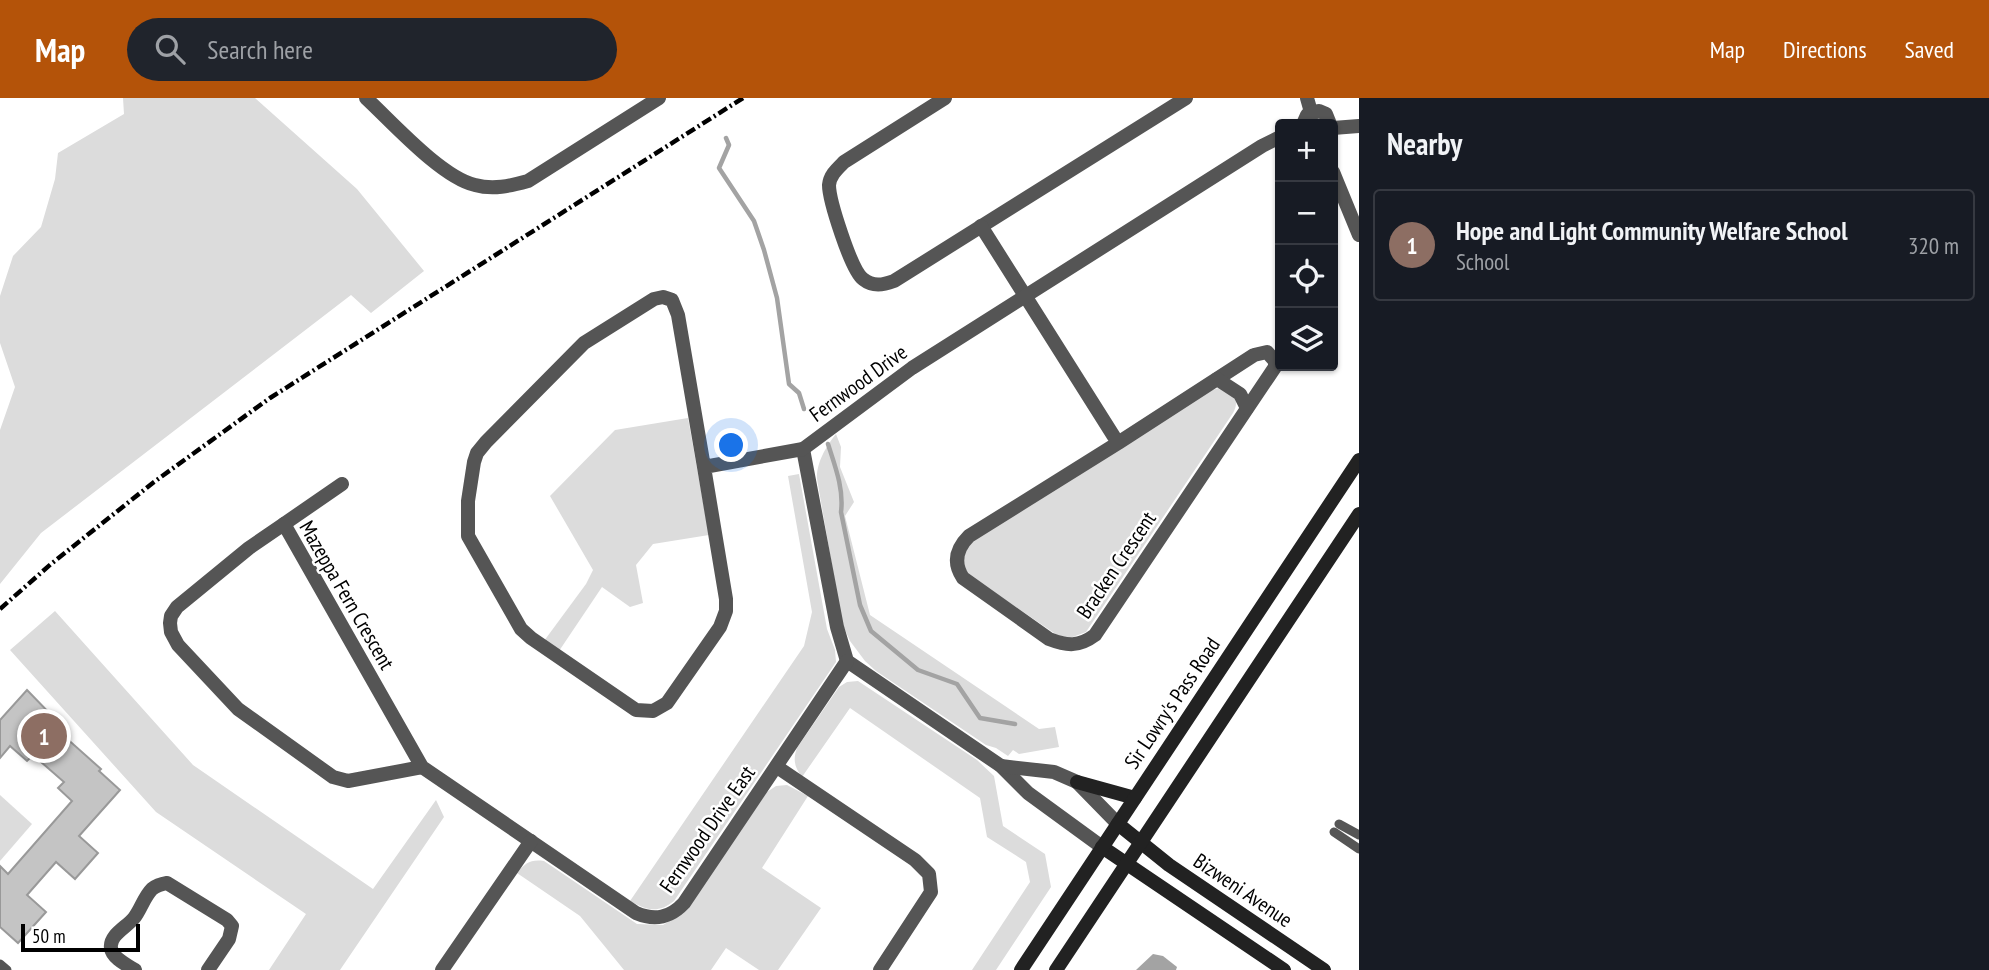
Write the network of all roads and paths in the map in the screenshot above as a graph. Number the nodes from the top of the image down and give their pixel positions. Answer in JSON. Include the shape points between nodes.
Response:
{"nodes":[{"id":1,"x":366,"y":98,"type":"edge"},
{"id":2,"x":659,"y":98,"type":"edge"},
{"id":3,"x":945,"y":98,"type":"edge"},
{"id":4,"x":1186,"y":98,"type":"edge"},
{"id":5,"x":1307,"y":111,"type":"edge"},
{"id":6,"x":1328,"y":119,"type":"edge"},
{"id":7,"x":1338,"y":126,"type":"edge"},
{"id":8,"x":1359,"y":126,"type":"edge"},
{"id":9,"x":1275,"y":140,"type":"edge"},
{"id":10,"x":1337,"y":182,"type":"edge"},
{"id":11,"x":981,"y":226,"type":"junction"},
{"id":12,"x":1359,"y":235,"type":"edge"},
{"id":13,"x":1025,"y":296,"type":"junction"},
{"id":14,"x":1217,"y":379,"type":"junction"},
{"id":15,"x":1247,"y":408,"type":"junction"},
{"id":16,"x":1118,"y":443,"type":"junction"},
{"id":17,"x":803,"y":449,"type":"junction"},
{"id":18,"x":1359,"y":460,"type":"edge"},
{"id":19,"x":704,"y":467,"type":"junction"},
{"id":20,"x":342,"y":484,"type":"dead end"},
{"id":21,"x":1359,"y":513,"type":"edge"},
{"id":22,"x":284,"y":524,"type":"junction"},
{"id":23,"x":847,"y":661,"type":"junction"},
{"id":24,"x":1000,"y":766,"type":"junction"},
{"id":25,"x":422,"y":767,"type":"junction"},
{"id":26,"x":776,"y":767,"type":"junction"},
{"id":27,"x":1077,"y":782,"type":"junction"},
{"id":28,"x":1135,"y":798,"type":"junction"},
{"id":29,"x":1118,"y":824,"type":"junction"},
{"id":30,"x":1359,"y":835,"type":"edge"},
{"id":31,"x":531,"y":841,"type":"junction"},
{"id":32,"x":1139,"y":843,"type":"junction"},
{"id":33,"x":1102,"y":847,"type":"junction"},
{"id":34,"x":1359,"y":849,"type":"edge"},
{"id":35,"x":1127,"y":864,"type":"junction"},
{"id":36,"x":0,"y":964,"type":"edge"},
{"id":37,"x":1322,"y":968,"type":"edge"},
{"id":38,"x":7,"y":970,"type":"edge"},
{"id":39,"x":135,"y":970,"type":"edge"},
{"id":40,"x":208,"y":970,"type":"edge"},
{"id":41,"x":442,"y":970,"type":"edge"},
{"id":42,"x":880,"y":970,"type":"edge"},
{"id":43,"x":1021,"y":970,"type":"edge"},
{"id":44,"x":1056,"y":970,"type":"edge"},
{"id":45,"x":1284,"y":970,"type":"edge"}],
"edges":[{"from":1,"to":2,"type":"street","via":[[438,164],[473,185],[508,187],[528,181]]},
{"from":3,"to":11,"type":"street","via":[[836,170],[829,185],[832,201],[859,277],[872,284],[894,281]]},
{"from":4,"to":11,"type":"street"},
{"from":5,"to":6,"type":"street","via":[[1319,111]]},
{"from":7,"to":8,"type":"street"},
{"from":9,"to":13,"type":"street","name":"Fernwood Drive"},
{"from":10,"to":12,"type":"street"},
{"from":11,"to":13,"type":"street"},
{"from":13,"to":16,"type":"street"},
{"from":13,"to":17,"type":"street","name":"Fernwood Drive","via":[[912,368]]},
{"from":14,"to":15,"type":"street","via":[[1240,394]]},
{"from":14,"to":15,"type":"street","name":"Bracken Crescent","via":[[1261,352],[1271,354],[1275,367]]},
{"from":14,"to":16,"type":"street","name":"Bracken Crescent"},
{"from":15,"to":16,"type":"street","name":"Bracken Crescent","via":[[1095,635],[1078,645],[1062,644],[963,578],[958,570],[958,550],[970,537]]},
{"from":17,"to":19,"type":"street"},
{"from":17,"to":23,"type":"street","name":"Fernwood Drive","via":[[836,627]]},
{"from":18,"to":28,"type":"main road","name":"Sir Lowry's Pass Road"},
{"from":19,"to":19,"type":"street","via":[[725,617],[667,703],[653,711],[636,710],[522,629],[468,536],[474,462],[486,442],[584,343],[663,297],[671,300],[678,315]]},
{"from":20,"to":22,"type":"street"},
{"from":21,"to":32,"type":"main road"},
{"from":22,"to":25,"type":"street","name":"Mazeppa Fern Crescent"},
{"from":22,"to":25,"type":"street","name":"Mazeppa Fern Crescent","via":[[177,607],[170,623],[175,638],[238,709],[333,776],[348,781]]},
{"from":23,"to":24,"type":"street"},
{"from":23,"to":26,"type":"street","name":"Fernwood Drive East"},
{"from":24,"to":27,"type":"street","via":[[1054,772]]},
{"from":24,"to":33,"type":"street","via":[[1028,793]]},
{"from":25,"to":31,"type":"street","name":"Fernwood Drive East"},
{"from":26,"to":31,"type":"street","name":"Fernwood Drive East","via":[[674,914],[655,918],[636,913]]},
{"from":26,"to":42,"type":"street","via":[[915,859],[929,874],[931,892]]},
{"from":27,"to":28,"type":"main road"},
{"from":27,"to":29,"type":"street"},
{"from":28,"to":29,"type":"main road","name":"Sir Lowry's Pass Road"},
{"from":29,"to":32,"type":"main road","name":"Bizweni Avenue"},
{"from":29,"to":33,"type":"main road","name":"Sir Lowry's Pass Road"},
{"from":30,"to":34,"type":"lane","via":[[1337,828]]},
{"from":31,"to":41,"type":"street"},
{"from":32,"to":35,"type":"main road"},
{"from":32,"to":37,"type":"main road","name":"Bizweni Avenue"},
{"from":33,"to":35,"type":"main road","name":"Bizweni Avenue"},
{"from":33,"to":43,"type":"main road","name":"Sir Lowry's Pass Road"},
{"from":35,"to":44,"type":"main road"},
{"from":35,"to":45,"type":"main road","name":"Bizweni Avenue"},
{"from":36,"to":38,"type":"lane"},
{"from":39,"to":40,"type":"street","via":[[116,956],[110,944],[136,916],[150,890],[160,884],[172,885],[232,926],[229,939]]}]}
